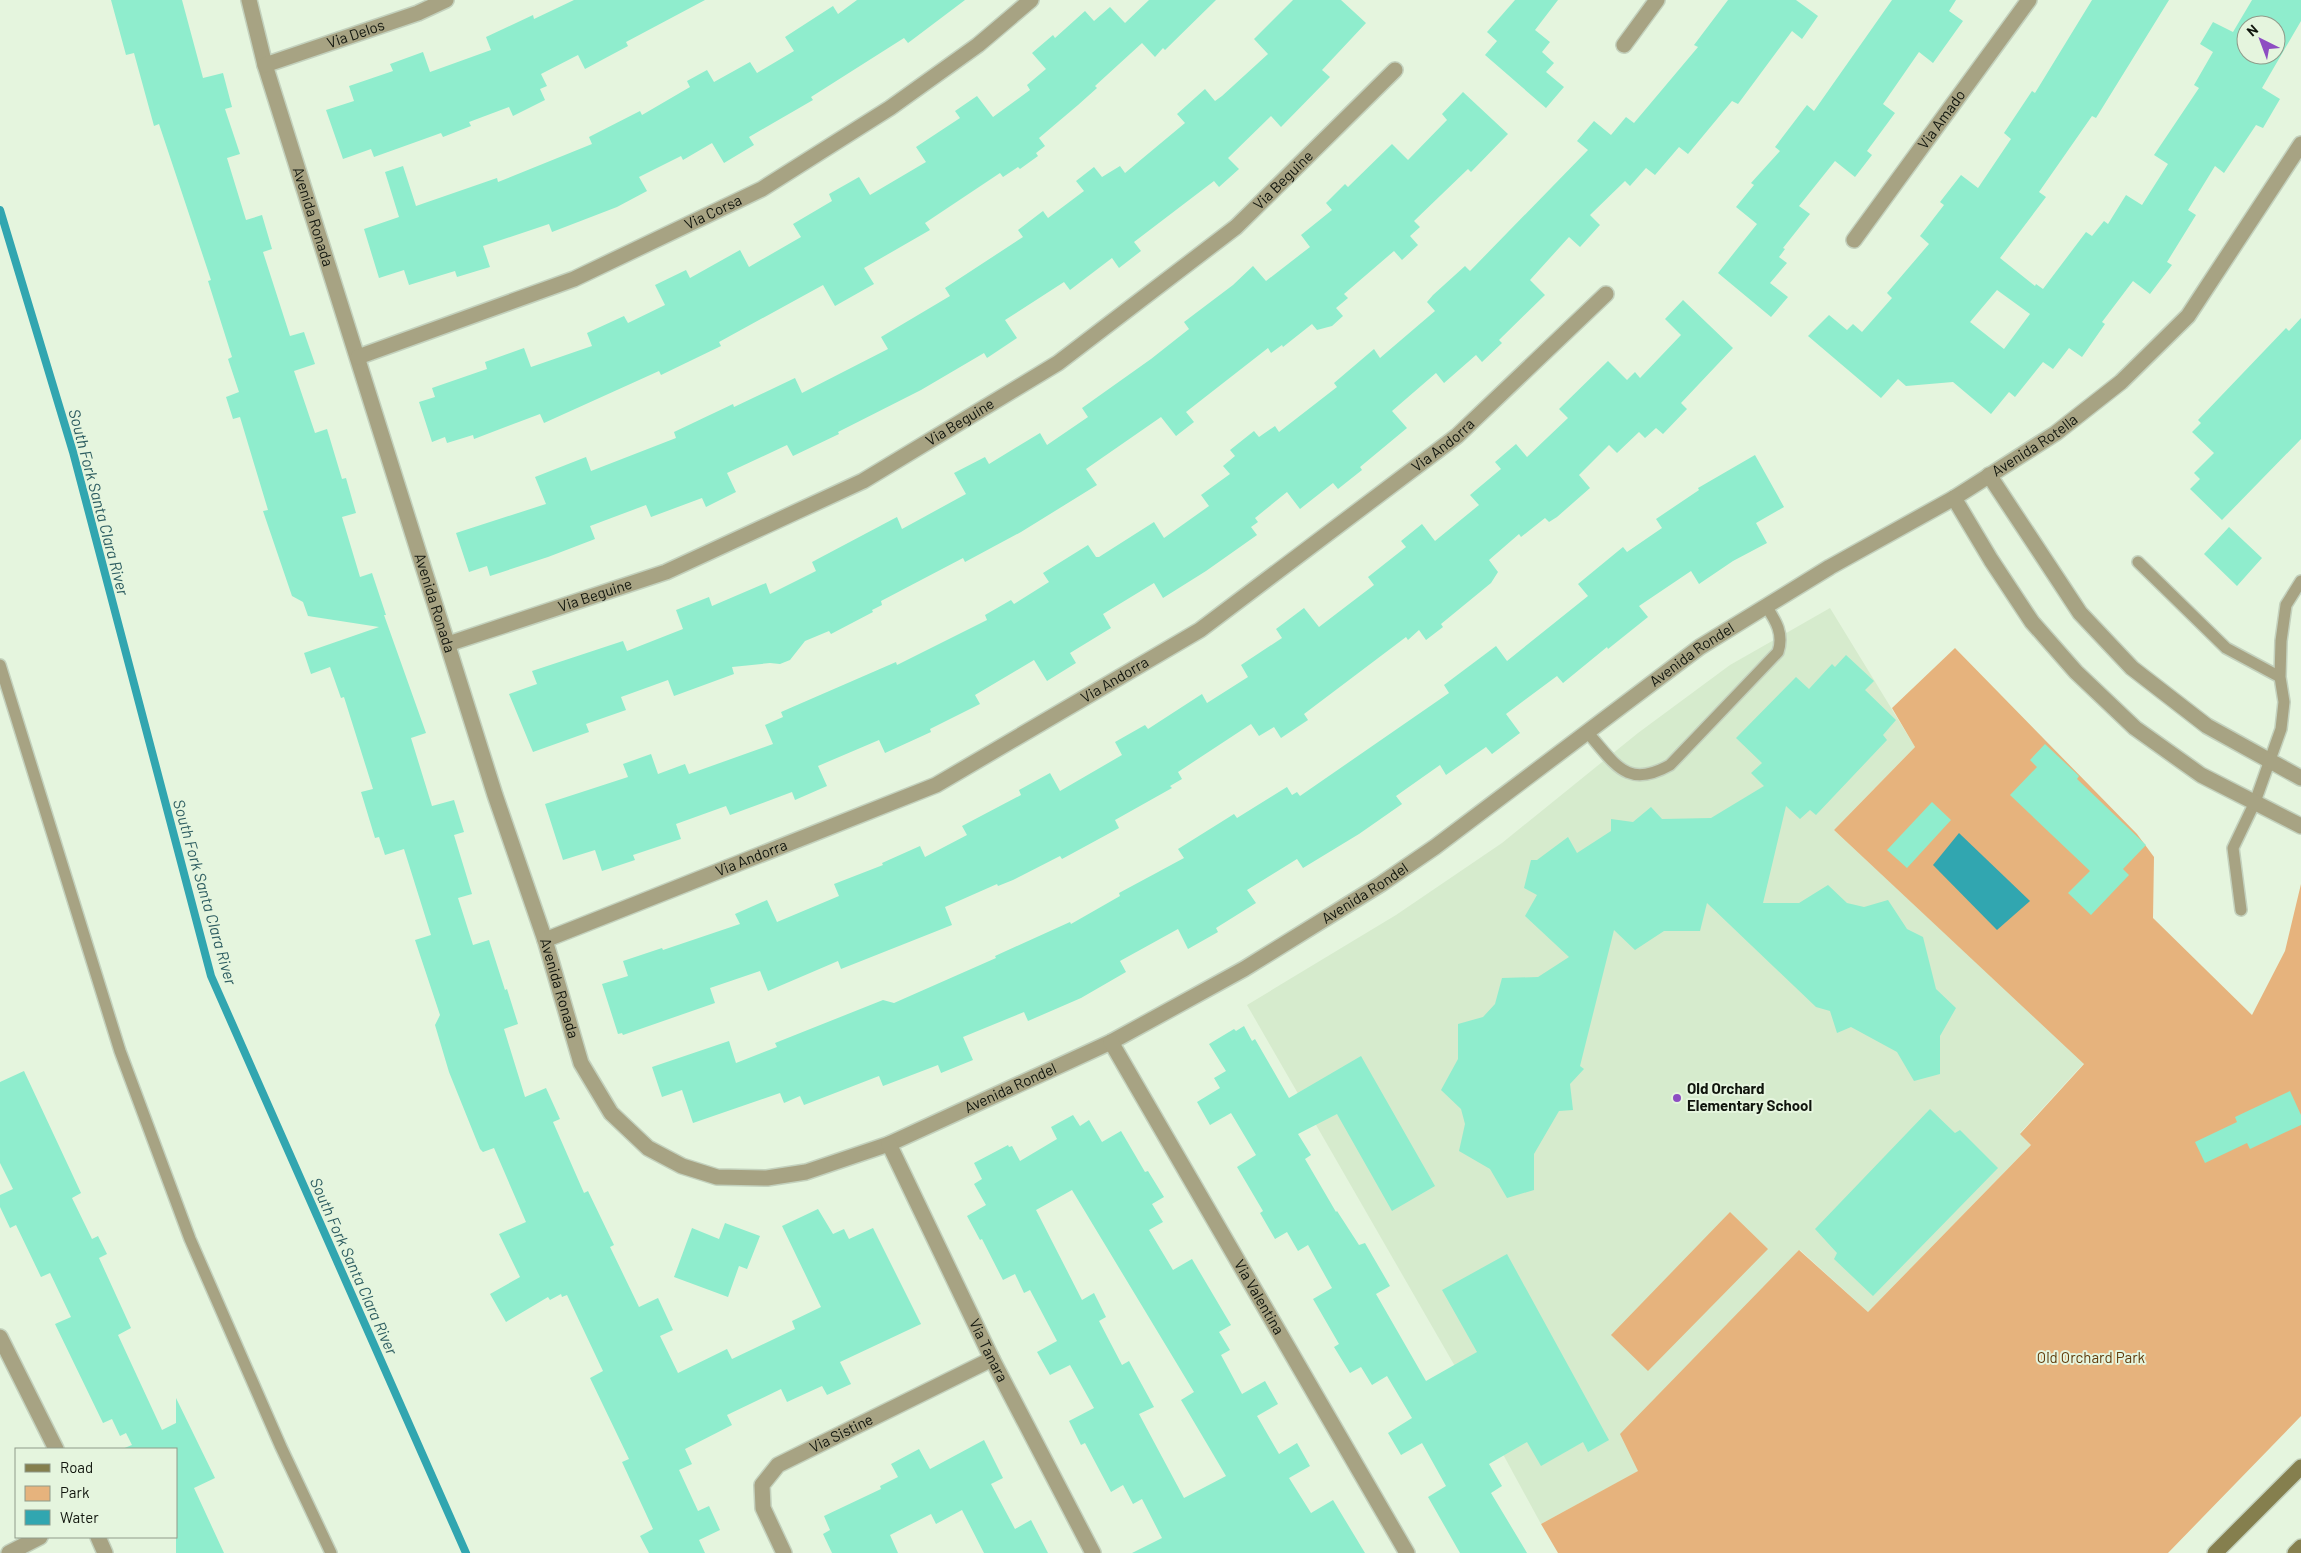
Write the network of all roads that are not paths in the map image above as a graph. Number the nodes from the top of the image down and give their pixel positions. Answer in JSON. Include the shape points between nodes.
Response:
{"nodes":[{"id":1,"x":249,"y":0,"type":"edge"},
{"id":2,"x":446,"y":0,"type":"edge"},
{"id":3,"x":1030,"y":0,"type":"edge"},
{"id":4,"x":1657,"y":0,"type":"edge"},
{"id":5,"x":2029,"y":0,"type":"edge"},
{"id":6,"x":1624,"y":45,"type":"dead end"},
{"id":7,"x":265,"y":65,"type":"junction"},
{"id":8,"x":1395,"y":70,"type":"dead end"},
{"id":9,"x":2301,"y":144,"type":"edge"},
{"id":10,"x":1854,"y":240,"type":"dead end"},
{"id":11,"x":1606,"y":294,"type":"dead end"},
{"id":12,"x":358,"y":357,"type":"junction"},
{"id":13,"x":1990,"y":475,"type":"junction"},
{"id":14,"x":1954,"y":498,"type":"junction"},
{"id":15,"x":2138,"y":562,"type":"dead end"},
{"id":16,"x":2301,"y":581,"type":"edge"},
{"id":17,"x":1766,"y":606,"type":"junction"},
{"id":18,"x":448,"y":644,"type":"junction"},
{"id":19,"x":0,"y":665,"type":"edge"},
{"id":20,"x":2280,"y":677,"type":"junction"},
{"id":21,"x":1587,"y":732,"type":"junction"},
{"id":22,"x":2268,"y":761,"type":"junction"},
{"id":23,"x":2301,"y":778,"type":"edge"},
{"id":24,"x":2255,"y":802,"type":"junction"},
{"id":25,"x":2301,"y":826,"type":"edge"},
{"id":26,"x":2241,"y":910,"type":"dead end"},
{"id":27,"x":545,"y":940,"type":"junction"},
{"id":28,"x":1111,"y":1042,"type":"junction"},
{"id":29,"x":890,"y":1144,"type":"junction"},
{"id":30,"x":682,"y":1166,"type":"joint"},
{"id":31,"x":0,"y":1337,"type":"edge"},
{"id":32,"x":992,"y":1359,"type":"junction"},
{"id":33,"x":56,"y":1448,"type":"edge"},
{"id":34,"x":2301,"y":1467,"type":"edge"},
{"id":35,"x":38,"y":1538,"type":"edge"},
{"id":36,"x":98,"y":1538,"type":"edge"},
{"id":37,"x":2301,"y":1547,"type":"edge"},
{"id":38,"x":9,"y":1553,"type":"edge"},
{"id":39,"x":105,"y":1553,"type":"edge"},
{"id":40,"x":331,"y":1553,"type":"edge"},
{"id":41,"x":784,"y":1553,"type":"edge"},
{"id":42,"x":1093,"y":1553,"type":"edge"},
{"id":43,"x":1407,"y":1553,"type":"edge"},
{"id":44,"x":2215,"y":1553,"type":"edge"},
{"id":45,"x":2295,"y":1553,"type":"edge"}],
"edges":[{"from":1,"to":7,"type":"street","name":"Avenida Ronada"},
{"from":2,"to":7,"type":"street","name":"Via Delos","via":[[418,13]]},
{"from":3,"to":12,"type":"street","name":"Via Corsa","via":[[978,45],[890,108],[762,190],[574,279]]},
{"from":4,"to":6,"type":"street"},
{"from":5,"to":10,"type":"street","name":"Via Amado"},
{"from":7,"to":12,"type":"street","name":"Avenida Ronada"},
{"from":8,"to":18,"type":"street","name":"Via Beguine","via":[[1236,227],[1058,364],[863,481],[684,564]]},
{"from":9,"to":13,"type":"street","name":"Avenida Rotella","via":[[2188,316],[2121,382],[2056,433]]},
{"from":11,"to":27,"type":"street","name":"Via Andorra","via":[[1458,436],[1200,630],[936,785]]},
{"from":12,"to":18,"type":"street","name":"Avenida Ronada"},
{"from":13,"to":14,"type":"street","name":"Avenida Rondel"},
{"from":13,"to":22,"type":"street","name":"Avenida Rotella","via":[[2080,613],[2132,668],[2208,726]]},
{"from":14,"to":17,"type":"street","name":"Avenida Rondel","via":[[1830,566]]},
{"from":14,"to":24,"type":"street","via":[[2032,622],[2076,672],[2135,728],[2201,775]]},
{"from":15,"to":20,"type":"lane","via":[[2226,648]]},
{"from":16,"to":20,"type":"lane","via":[[2286,605],[2280,641]]},
{"from":17,"to":21,"type":"street","name":"Avenida Rondel","via":[[1700,647]]},
{"from":17,"to":21,"type":"lane","via":[[1780,631],[1782,641],[1778,652],[1670,765],[1638,777],[1620,768]]},
{"from":18,"to":27,"type":"street","name":"Avenida Ronada"},
{"from":19,"to":40,"type":"lane","via":[[130,1078],[190,1239]]},
{"from":20,"to":22,"type":"lane","via":[[2284,702],[2281,729]]},
{"from":21,"to":28,"type":"street","name":"Avenida Rondel","via":[[1381,884],[1244,969]]},
{"from":22,"to":23,"type":"street","name":"Avenida Rotella"},
{"from":22,"to":24,"type":"lane"},
{"from":24,"to":25,"type":"street"},
{"from":24,"to":26,"type":"lane","via":[[2233,848]]},
{"from":27,"to":30,"type":"street","name":"Avenida Ronada","via":[[581,1064],[610,1113],[648,1148]]},
{"from":28,"to":29,"type":"street","name":"Avenida Rondel"},
{"from":28,"to":43,"type":"street","name":"Via Valentina"},
{"from":29,"to":30,"type":"street","name":"Avenida Rondel","via":[[806,1172],[766,1178],[717,1177]]},
{"from":29,"to":32,"type":"street","name":"Via Tanara"},
{"from":31,"to":33,"type":"street"},
{"from":32,"to":41,"type":"street","name":"Via Sistine","via":[[778,1465],[762,1484],[763,1508]]},
{"from":32,"to":42,"type":"street","name":"Via Tanara"},
{"from":34,"to":44,"type":"main road"},
{"from":35,"to":38,"type":"street"},
{"from":36,"to":39,"type":"street"},
{"from":37,"to":45,"type":"main road"}]}
